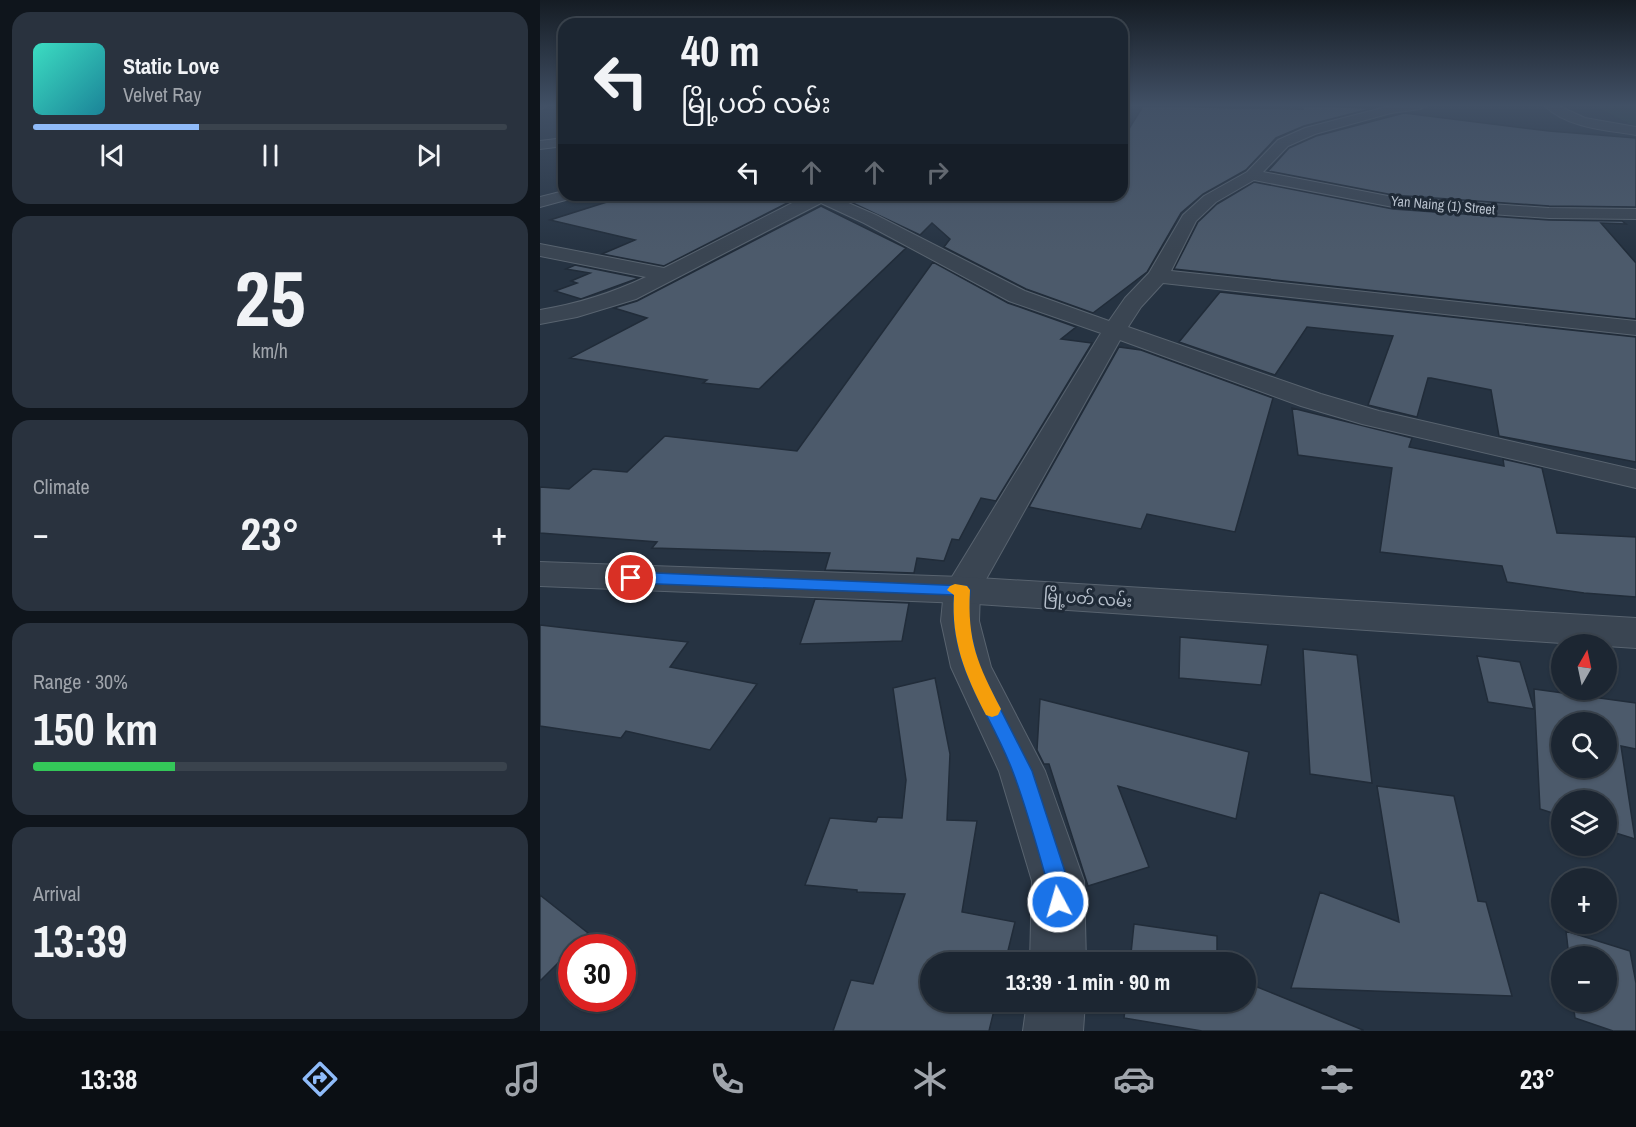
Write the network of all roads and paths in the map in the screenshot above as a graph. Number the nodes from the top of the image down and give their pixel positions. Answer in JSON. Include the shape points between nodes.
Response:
{"nodes":[{"id":1,"x":1272,"y":154,"type":"edge"},
{"id":2,"x":1252,"y":175,"type":"junction"},
{"id":3,"x":558,"y":197,"type":"edge"},
{"id":4,"x":808,"y":201,"type":"edge"},
{"id":5,"x":829,"y":201,"type":"edge"},
{"id":6,"x":540,"y":202,"type":"edge"},
{"id":7,"x":1636,"y":214,"type":"edge"},
{"id":8,"x":540,"y":250,"type":"edge"},
{"id":9,"x":668,"y":274,"type":"junction"},
{"id":10,"x":1158,"y":276,"type":"junction"},
{"id":11,"x":540,"y":317,"type":"edge"},
{"id":12,"x":1636,"y":327,"type":"edge"},
{"id":13,"x":1115,"y":329,"type":"junction"},
{"id":14,"x":1636,"y":479,"type":"edge"},
{"id":15,"x":540,"y":575,"type":"edge"},
{"id":16,"x":962,"y":590,"type":"junction"},
{"id":17,"x":1636,"y":633,"type":"edge"},
{"id":18,"x":1058,"y":952,"type":"edge"},
{"id":19,"x":1055,"y":1012,"type":"edge"},
{"id":20,"x":1053,"y":1031,"type":"edge"}],
"edges":[{"from":1,"to":2,"type":"street"},
{"from":2,"to":7,"type":"street","name":"Yan Naing (1) Street","via":[[1392,202],[1549,213]]},
{"from":2,"to":10,"type":"street","via":[[1210,199],[1189,219]]},
{"from":3,"to":6,"type":"street"},
{"from":4,"to":9,"type":"street"},
{"from":5,"to":13,"type":"street","via":[[1017,296]]},
{"from":8,"to":9,"type":"street"},
{"from":9,"to":11,"type":"street","via":[[628,294]]},
{"from":10,"to":12,"type":"street"},
{"from":10,"to":13,"type":"street"},
{"from":13,"to":14,"type":"street","via":[[1372,418]]},
{"from":13,"to":16,"type":"street"},
{"from":15,"to":16,"type":"street","name":"မြို့ပတ် လမ်း"},
{"from":16,"to":17,"type":"street","name":"မြို့ပတ် လမ်း"},
{"from":16,"to":18,"type":"street","via":[[960,621],[971,667],[1022,771],[1058,881]]},
{"from":19,"to":20,"type":"street"}]}
